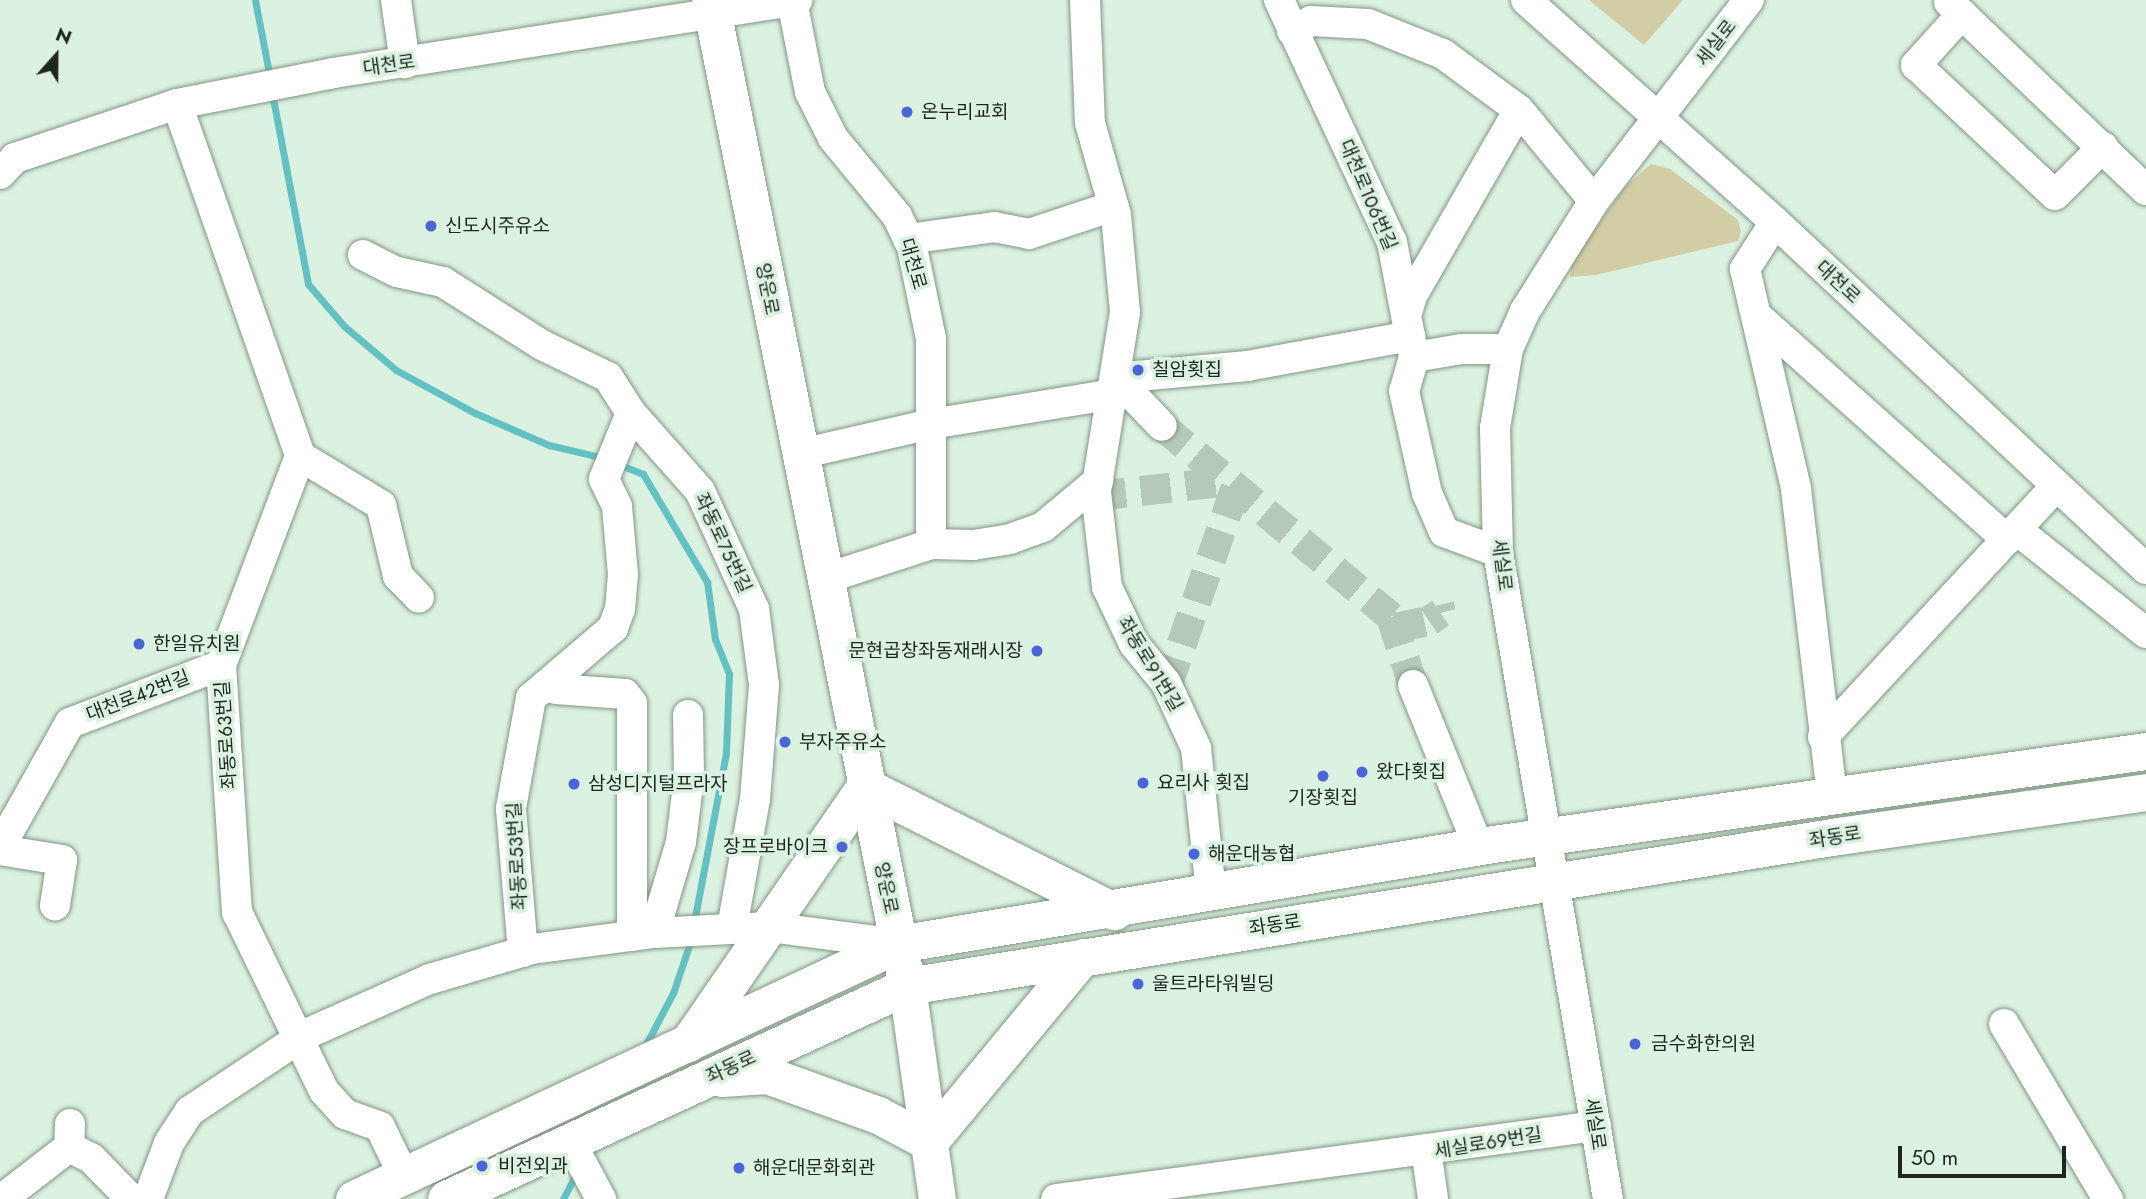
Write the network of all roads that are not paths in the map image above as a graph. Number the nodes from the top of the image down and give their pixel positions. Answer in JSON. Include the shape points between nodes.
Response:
{"nodes":[{"id":1,"x":396,"y":0,"type":"edge"},
{"id":2,"x":797,"y":0,"type":"edge"},
{"id":3,"x":1085,"y":0,"type":"edge"},
{"id":4,"x":1279,"y":0,"type":"edge"},
{"id":5,"x":1526,"y":0,"type":"edge"},
{"id":6,"x":1749,"y":0,"type":"edge"},
{"id":7,"x":792,"y":1,"type":"edge"},
{"id":8,"x":712,"y":7,"type":"edge"},
{"id":9,"x":1955,"y":7,"type":"edge"},
{"id":10,"x":1292,"y":31,"type":"junction"},
{"id":11,"x":405,"y":63,"type":"junction"},
{"id":12,"x":177,"y":104,"type":"junction"},
{"id":13,"x":1519,"y":110,"type":"junction"},
{"id":14,"x":1659,"y":116,"type":"junction"},
{"id":15,"x":2103,"y":147,"type":"junction"},
{"id":16,"x":5,"y":160,"type":"edge"},
{"id":17,"x":2146,"y":190,"type":"edge"},
{"id":18,"x":1594,"y":201,"type":"junction"},
{"id":19,"x":1113,"y":206,"type":"junction"},
{"id":20,"x":1774,"y":222,"type":"junction"},
{"id":21,"x":908,"y":239,"type":"junction"},
{"id":22,"x":363,"y":255,"type":"dead end"},
{"id":23,"x":1758,"y":317,"type":"junction"},
{"id":24,"x":1410,"y":336,"type":"junction"},
{"id":25,"x":1508,"y":349,"type":"junction"},
{"id":26,"x":1115,"y":386,"type":"junction"},
{"id":27,"x":631,"y":412,"type":"junction"},
{"id":28,"x":1162,"y":426,"type":"tunnel mouth"},
{"id":29,"x":931,"y":428,"type":"junction"},
{"id":30,"x":800,"y":454,"type":"junction"},
{"id":31,"x":300,"y":456,"type":"junction"},
{"id":32,"x":1098,"y":481,"type":"junction"},
{"id":33,"x":2056,"y":486,"type":"junction"},
{"id":34,"x":2012,"y":535,"type":"junction"},
{"id":35,"x":931,"y":544,"type":"junction"},
{"id":36,"x":1498,"y":552,"type":"junction"},
{"id":37,"x":2146,"y":569,"type":"edge"},
{"id":38,"x":824,"y":579,"type":"junction"},
{"id":39,"x":419,"y":598,"type":"dead end"},
{"id":40,"x":2146,"y":634,"type":"edge"},
{"id":41,"x":221,"y":665,"type":"junction"},
{"id":42,"x":1413,"y":685,"type":"tunnel mouth"},
{"id":43,"x":556,"y":689,"type":"dead end"},
{"id":44,"x":688,"y":715,"type":"dead end"},
{"id":45,"x":1823,"y":737,"type":"junction"},
{"id":46,"x":2146,"y":751,"type":"edge"},
{"id":47,"x":865,"y":786,"type":"junction"},
{"id":48,"x":2146,"y":792,"type":"edge"},
{"id":49,"x":1832,"y":796,"type":"junction"},
{"id":50,"x":1548,"y":836,"type":"junction"},
{"id":51,"x":1478,"y":846,"type":"junction"},
{"id":52,"x":0,"y":848,"type":"edge"},
{"id":53,"x":1556,"y":882,"type":"junction"},
{"id":54,"x":1211,"y":894,"type":"junction"},
{"id":55,"x":55,"y":905,"type":"dead end"},
{"id":56,"x":1114,"y":911,"type":"junction"},
{"id":57,"x":732,"y":928,"type":"junction"},
{"id":58,"x":769,"y":928,"type":"junction"},
{"id":59,"x":643,"y":934,"type":"junction"},
{"id":60,"x":898,"y":944,"type":"junction"},
{"id":61,"x":523,"y":952,"type":"junction"},
{"id":62,"x":1082,"y":957,"type":"junction"},
{"id":63,"x":908,"y":986,"type":"junction"},
{"id":64,"x":2004,"y":1024,"type":"dead end"},
{"id":65,"x":298,"y":1039,"type":"junction"},
{"id":66,"x":686,"y":1046,"type":"junction"},
{"id":67,"x":703,"y":1080,"type":"junction"},
{"id":68,"x":1596,"y":1126,"type":"junction"},
{"id":69,"x":929,"y":1142,"type":"junction"},
{"id":70,"x":1426,"y":1149,"type":"junction"},
{"id":71,"x":555,"y":1150,"type":"junction"},
{"id":72,"x":404,"y":1176,"type":"junction"},
{"id":73,"x":6,"y":1193,"type":"edge"},
{"id":74,"x":1144,"y":1193,"type":"edge"},
{"id":75,"x":131,"y":1199,"type":"edge"},
{"id":76,"x":148,"y":1199,"type":"edge"},
{"id":77,"x":354,"y":1199,"type":"edge"},
{"id":78,"x":446,"y":1199,"type":"edge"},
{"id":79,"x":601,"y":1199,"type":"edge"},
{"id":80,"x":937,"y":1199,"type":"edge"},
{"id":81,"x":1056,"y":1199,"type":"edge"},
{"id":82,"x":1433,"y":1199,"type":"edge"},
{"id":83,"x":1608,"y":1199,"type":"edge"},
{"id":84,"x":2108,"y":1199,"type":"edge"}],
"edges":[{"from":1,"to":11,"type":"street"},
{"from":2,"to":7,"type":"street","name":"대천로"},
{"from":3,"to":19,"type":"street","name":"좌동로91번길","via":[[1090,123]]},
{"from":4,"to":10,"type":"street","name":"대천로106번길"},
{"from":5,"to":14,"type":"street","name":"대천로"},
{"from":6,"to":14,"type":"street","name":"세실로"},
{"from":7,"to":8,"type":"street","name":"대천로"},
{"from":7,"to":21,"type":"street","name":"대천로","via":[[810,92],[833,138],[897,216]]},
{"from":8,"to":11,"type":"street","name":"대천로"},
{"from":8,"to":30,"type":"main road","name":"양운로"},
{"from":9,"to":15,"type":"street"},
{"from":9,"to":15,"type":"street","via":[[1916,65],[2055,195]]},
{"from":10,"to":13,"type":"street","via":[[1311,21],[1367,24],[1443,54]]},
{"from":10,"to":24,"type":"street","name":"대천로106번길","via":[[1392,242]]},
{"from":11,"to":12,"type":"street","name":"대천로"},
{"from":12,"to":16,"type":"street","name":"대천로"},
{"from":12,"to":31,"type":"street"},
{"from":13,"to":18,"type":"street"},
{"from":13,"to":24,"type":"street","via":[[1413,294]]},
{"from":14,"to":18,"type":"street","name":"세실로"},
{"from":14,"to":20,"type":"street","name":"대천로"},
{"from":15,"to":17,"type":"street"},
{"from":18,"to":25,"type":"street","name":"세실로","via":[[1525,311]]},
{"from":19,"to":21,"type":"street","via":[[1029,234],[994,227]]},
{"from":19,"to":26,"type":"street","name":"좌동로91번길","via":[[1125,313]]},
{"from":20,"to":23,"type":"street","via":[[1745,269]]},
{"from":20,"to":33,"type":"street","name":"대천로"},
{"from":21,"to":29,"type":"street","name":"대천로","via":[[931,339]]},
{"from":22,"to":27,"type":"street","name":"좌동로75번길","via":[[397,272],[443,282],[542,345],[592,367],[608,377]]},
{"from":23,"to":34,"type":"street"},
{"from":23,"to":45,"type":"street","via":[[1796,489]]},
{"from":24,"to":25,"type":"street","via":[[1462,349]]},
{"from":24,"to":26,"type":"street"},
{"from":24,"to":36,"type":"street","via":[[1404,391],[1427,493],[1444,532]]},
{"from":25,"to":36,"type":"street","name":"세실로","via":[[1495,428]]},
{"from":26,"to":28,"type":"street"},
{"from":26,"to":29,"type":"street"},
{"from":26,"to":32,"type":"street","name":"좌동로91번길"},
{"from":27,"to":57,"type":"street","name":"좌동로75번길","via":[[700,491],[754,609],[764,685],[755,799]]},
{"from":27,"to":61,"type":"street","name":"좌동로53번길","via":[[604,479],[617,506],[623,575],[620,609],[613,628],[531,698],[512,808]]},
{"from":29,"to":30,"type":"street"},
{"from":29,"to":35,"type":"street"},
{"from":30,"to":38,"type":"main road","name":"양운로"},
{"from":31,"to":39,"type":"street","via":[[382,505],[398,576]]},
{"from":31,"to":41,"type":"street","name":"좌동로63번길"},
{"from":32,"to":35,"type":"street","via":[[1032,531],[973,545]]},
{"from":32,"to":54,"type":"street","name":"좌동로91번길","via":[[1107,587],[1134,644],[1166,682],[1196,748]]},
{"from":33,"to":34,"type":"street"},
{"from":33,"to":37,"type":"street","name":"대천로"},
{"from":34,"to":40,"type":"street"},
{"from":34,"to":45,"type":"street"},
{"from":35,"to":38,"type":"street"},
{"from":36,"to":50,"type":"street","name":"세실로"},
{"from":38,"to":47,"type":"main road","name":"양운로"},
{"from":41,"to":52,"type":"street","name":"대천로42번길","via":[[70,723]]},
{"from":41,"to":65,"type":"street","name":"좌동로63번길","via":[[237,912]]},
{"from":42,"to":51,"type":"street"},
{"from":43,"to":59,"type":"street","via":[[625,694],[632,702]]},
{"from":44,"to":59,"type":"street","via":[[689,777],[681,842]]},
{"from":45,"to":49,"type":"street"},
{"from":46,"to":49,"type":"main road","name":"좌동로"},
{"from":47,"to":56,"type":"main road"},
{"from":47,"to":58,"type":"main road"},
{"from":47,"to":60,"type":"main road","name":"양운로"},
{"from":48,"to":53,"type":"main road","name":"좌동로"},
{"from":49,"to":50,"type":"main road","name":"좌동로"},
{"from":50,"to":51,"type":"main road","name":"좌동로"},
{"from":50,"to":53,"type":"street","name":"세실로"},
{"from":51,"to":54,"type":"main road","name":"좌동로"},
{"from":52,"to":55,"type":"street","via":[[62,860]]},
{"from":53,"to":62,"type":"main road","name":"좌동로"},
{"from":53,"to":68,"type":"street","name":"세실로"},
{"from":54,"to":56,"type":"main road","name":"좌동로"},
{"from":56,"to":60,"type":"main road","name":"좌동로"},
{"from":57,"to":58,"type":"street"},
{"from":57,"to":59,"type":"street"},
{"from":58,"to":60,"type":"street"},
{"from":58,"to":66,"type":"main road"},
{"from":59,"to":61,"type":"street"},
{"from":60,"to":63,"type":"main road","name":"양운로"},
{"from":60,"to":66,"type":"main road","name":"좌동로"},
{"from":61,"to":65,"type":"street","via":[[430,979]]},
{"from":62,"to":63,"type":"main road","name":"좌동로"},
{"from":62,"to":69,"type":"main road"},
{"from":63,"to":67,"type":"main road","name":"좌동로"},
{"from":63,"to":69,"type":"main road","name":"양운로"},
{"from":64,"to":84,"type":"street"},
{"from":65,"to":72,"type":"street","name":"좌동로63번길","via":[[324,1091],[345,1114],[380,1127]]},
{"from":65,"to":76,"type":"street","via":[[190,1111],[169,1143]]},
{"from":66,"to":72,"type":"main road","name":"좌동로"},
{"from":67,"to":69,"type":"main road","via":[[767,1076],[878,1115]]},
{"from":67,"to":71,"type":"main road","name":"좌동로"},
{"from":68,"to":70,"type":"street","name":"세실로69번길"},
{"from":68,"to":83,"type":"street","name":"세실로"},
{"from":69,"to":80,"type":"main road","name":"양운로"},
{"from":70,"to":74,"type":"street"},
{"from":70,"to":82,"type":"street","name":"세실로69번길"},
{"from":71,"to":78,"type":"main road","name":"좌동로"},
{"from":71,"to":79,"type":"street"},
{"from":72,"to":77,"type":"main road","name":"좌동로"},
{"from":73,"to":75,"type":"street","via":[[70,1136]]},
{"from":74,"to":81,"type":"street"}]}
